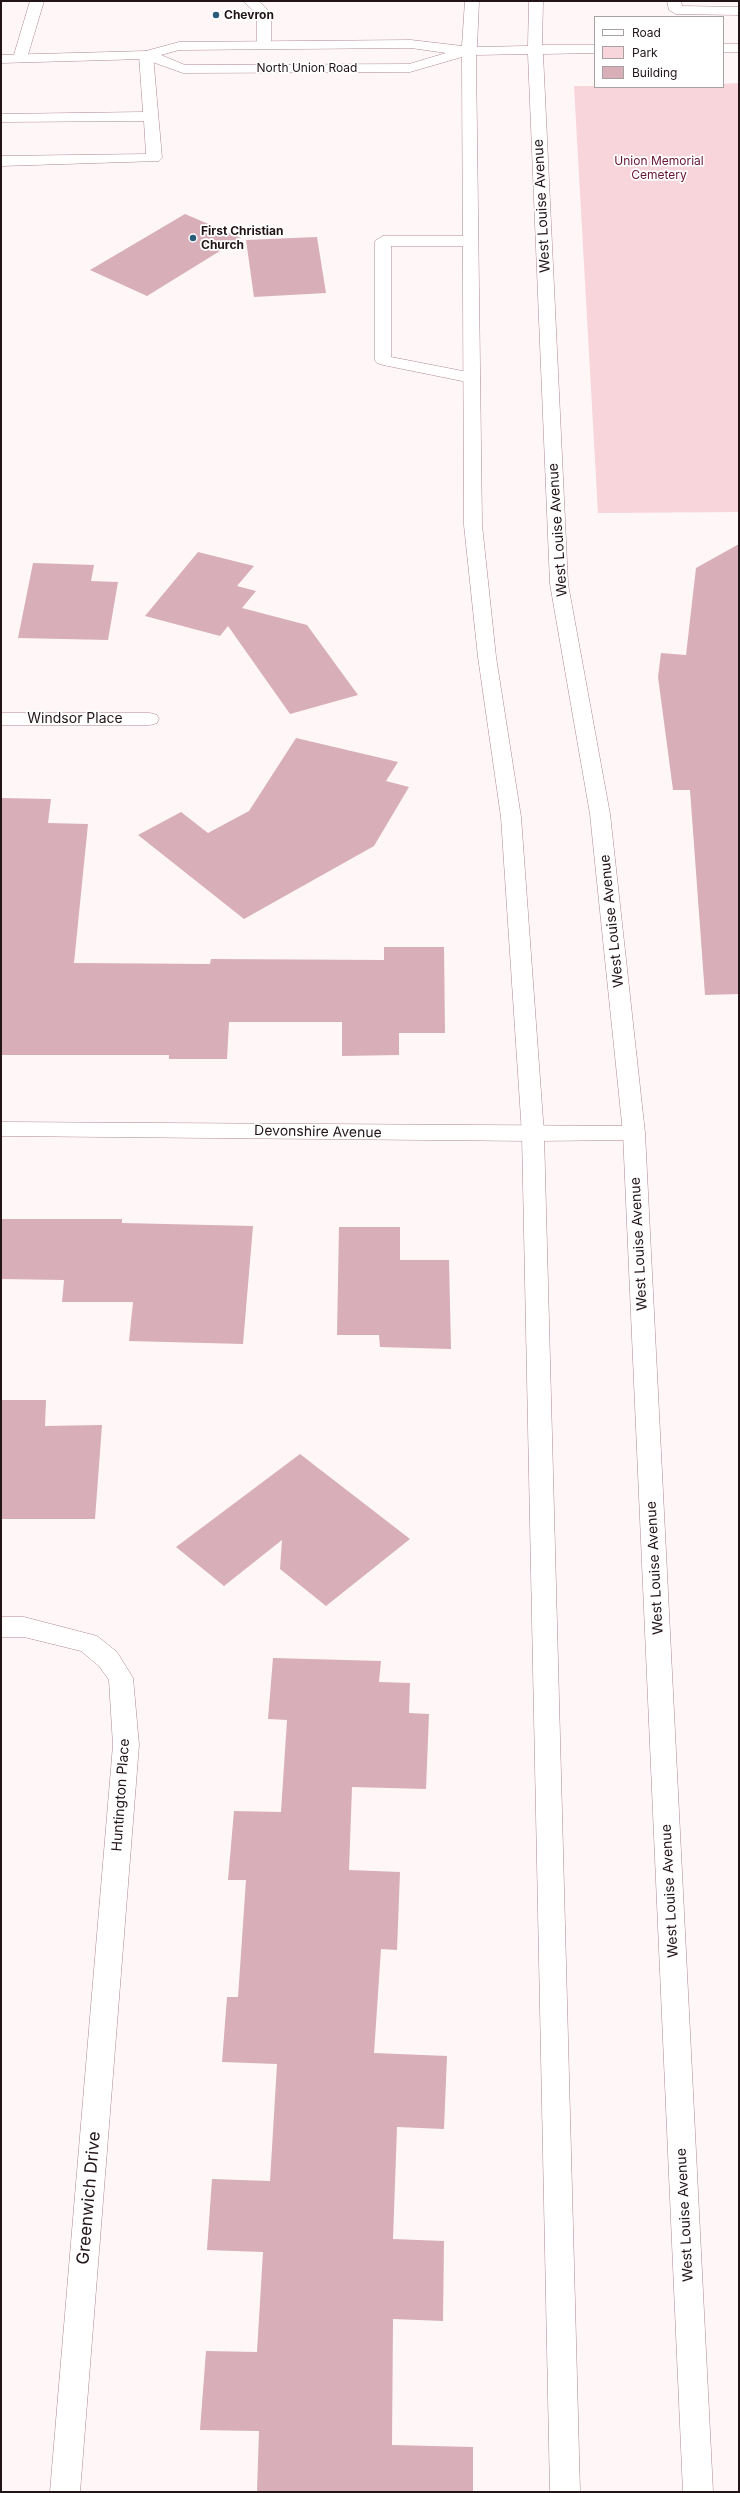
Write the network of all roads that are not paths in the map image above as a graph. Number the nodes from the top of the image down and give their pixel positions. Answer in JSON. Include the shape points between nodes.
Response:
{"nodes":[{"id":1,"x":37,"y":1,"type":"edge"},
{"id":2,"x":250,"y":1,"type":"edge"},
{"id":3,"x":472,"y":1,"type":"edge"},
{"id":4,"x":536,"y":1,"type":"edge"},
{"id":5,"x":674,"y":1,"type":"edge"},
{"id":6,"x":739,"y":10,"type":"edge"},
{"id":7,"x":264,"y":45,"type":"junction"},
{"id":8,"x":724,"y":48,"type":"edge"},
{"id":9,"x":739,"y":48,"type":"edge"},
{"id":10,"x":535,"y":49,"type":"junction"},
{"id":11,"x":594,"y":49,"type":"edge"},
{"id":12,"x":469,"y":51,"type":"junction"},
{"id":13,"x":146,"y":55,"type":"junction"},
{"id":14,"x":20,"y":58,"type":"junction"},
{"id":15,"x":1,"y":59,"type":"edge"},
{"id":16,"x":151,"y":116,"type":"junction"},
{"id":17,"x":1,"y":118,"type":"edge"},
{"id":18,"x":1,"y":161,"type":"edge"},
{"id":19,"x":470,"y":241,"type":"junction"},
{"id":20,"x":472,"y":378,"type":"junction"},
{"id":21,"x":1,"y":719,"type":"edge"},
{"id":22,"x":150,"y":719,"type":"dead end"},
{"id":23,"x":1,"y":1129,"type":"edge"},
{"id":24,"x":634,"y":1133,"type":"junction"},
{"id":25,"x":533,"y":1134,"type":"junction"},
{"id":26,"x":1,"y":1627,"type":"edge"},
{"id":27,"x":113,"y":1905,"type":"joint"},
{"id":28,"x":65,"y":2492,"type":"edge"},
{"id":29,"x":566,"y":2492,"type":"edge"},
{"id":30,"x":698,"y":2492,"type":"edge"}],
"edges":[{"from":1,"to":14,"type":"main road"},
{"from":2,"to":7,"type":"main road","via":[[264,12]]},
{"from":3,"to":12,"type":"main road"},
{"from":4,"to":10,"type":"main road","name":"West Louise Avenue"},
{"from":5,"to":6,"type":"main road","via":[[676,10]]},
{"from":7,"to":12,"type":"main road","name":"North Union Road","via":[[411,44]]},
{"from":7,"to":13,"type":"main road","name":"North Union Road","via":[[179,46]]},
{"from":8,"to":9,"type":"main road"},
{"from":10,"to":11,"type":"main road","name":"North Union Road"},
{"from":10,"to":12,"type":"main road","name":"North Union Road"},
{"from":10,"to":24,"type":"main road","name":"West Louise Avenue","via":[[559,584],[600,814]]},
{"from":12,"to":13,"type":"main road","name":"North Union Road","via":[[410,68],[183,69]]},
{"from":12,"to":19,"type":"main road"},
{"from":13,"to":14,"type":"main road","name":"North Union Road"},
{"from":13,"to":16,"type":"main road"},
{"from":14,"to":15,"type":"main road","name":"North Union Road"},
{"from":16,"to":17,"type":"main road"},
{"from":16,"to":18,"type":"main road","via":[[154,158]]},
{"from":19,"to":20,"type":"main road"},
{"from":19,"to":20,"type":"main road","via":[[383,241],[383,360]]},
{"from":20,"to":25,"type":"main road","via":[[473,525],[487,656],[511,817]]},
{"from":21,"to":22,"type":"main road","name":"Windsor Place"},
{"from":23,"to":25,"type":"main road","name":"Devonshire Avenue"},
{"from":24,"to":25,"type":"main road","name":"Devonshire Avenue"},
{"from":24,"to":30,"type":"main road","name":"West Louise Avenue"},
{"from":25,"to":29,"type":"main road"},
{"from":26,"to":27,"type":"main road","name":"Huntington Place","via":[[24,1628],[88,1643],[108,1659],[121,1678],[126,1745]]},
{"from":27,"to":28,"type":"main road","name":"Greenwich Drive"}]}
